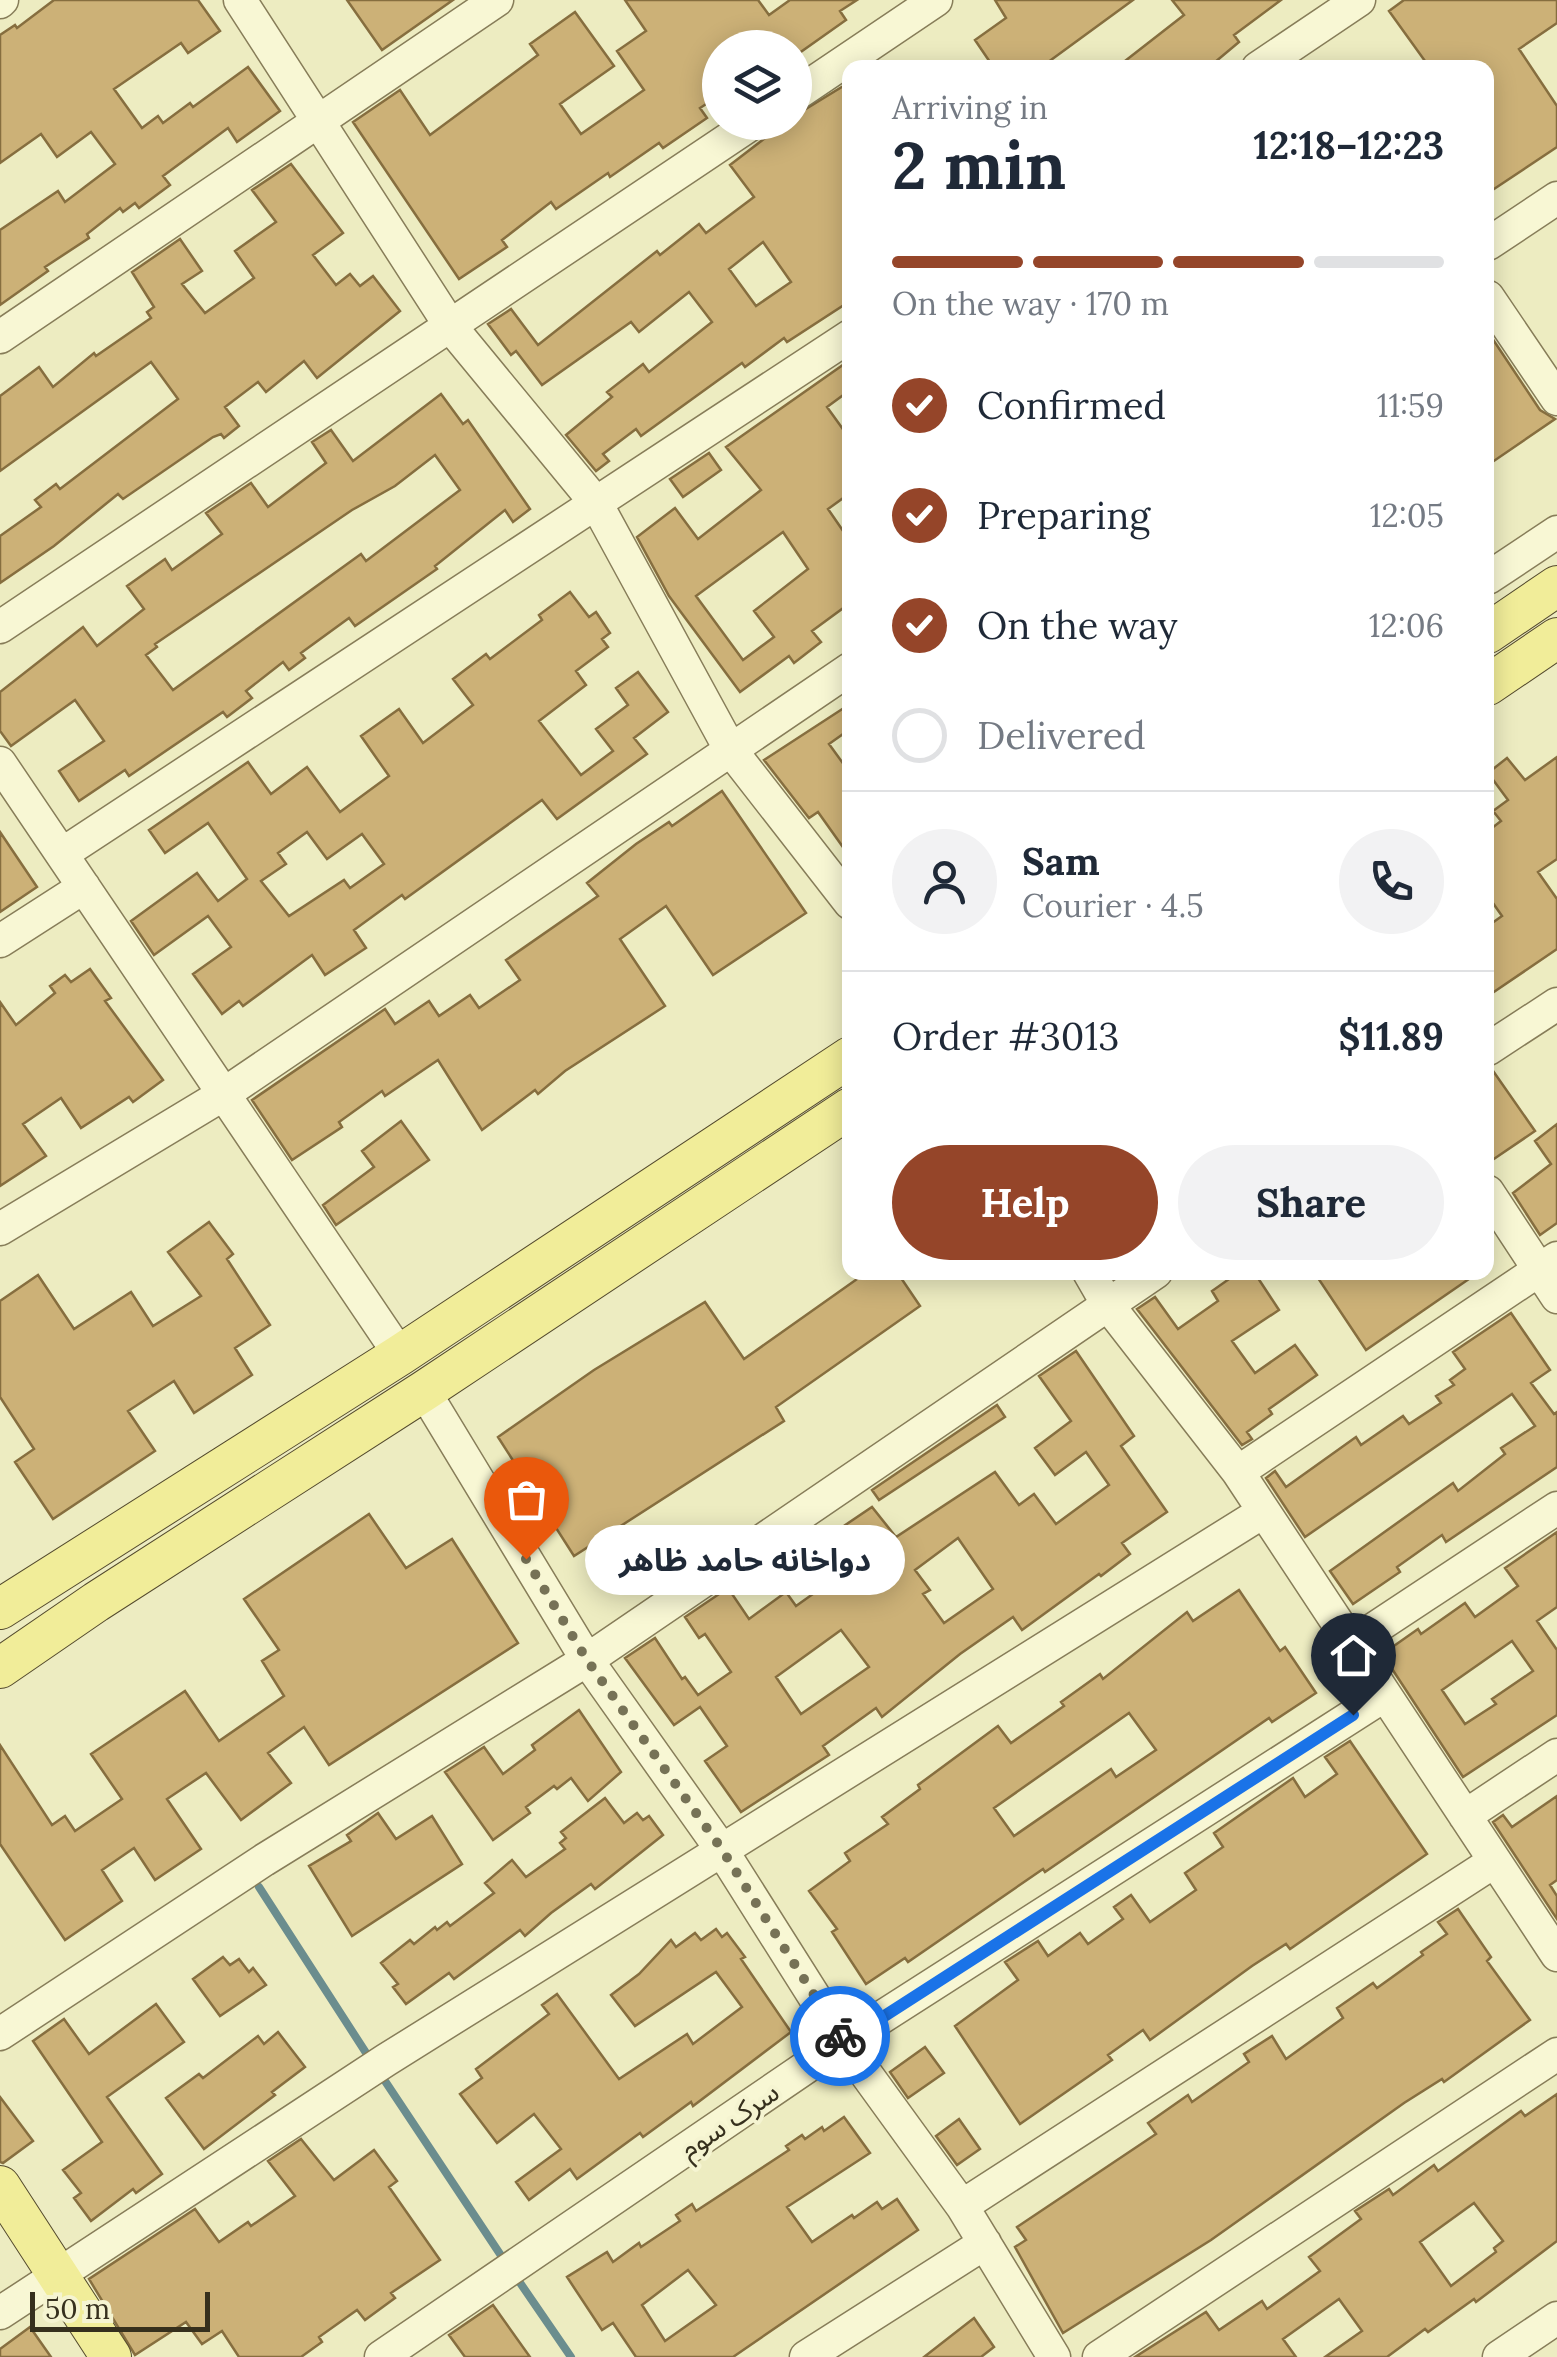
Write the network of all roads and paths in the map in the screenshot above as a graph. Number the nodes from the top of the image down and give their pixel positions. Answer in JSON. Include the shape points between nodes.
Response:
{"nodes":[{"id":1,"x":240,"y":0,"type":"edge"},
{"id":2,"x":497,"y":0,"type":"edge"},
{"id":3,"x":936,"y":0,"type":"edge"},
{"id":4,"x":1360,"y":0,"type":"edge"},
{"id":5,"x":847,"y":60,"type":"edge"},
{"id":6,"x":1270,"y":60,"type":"edge"},
{"id":7,"x":842,"y":63,"type":"edge"},
{"id":8,"x":812,"y":84,"type":"edge"},
{"id":9,"x":316,"y":119,"type":"junction"},
{"id":10,"x":727,"y":140,"type":"edge"},
{"id":11,"x":1557,"y":198,"type":"edge"},
{"id":12,"x":1494,"y":240,"type":"edge"},
{"id":13,"x":1494,"y":306,"type":"edge"},
{"id":14,"x":451,"y":327,"type":"junction"},
{"id":15,"x":0,"y":337,"type":"edge"},
{"id":16,"x":842,"y":341,"type":"edge"},
{"id":17,"x":1557,"y":399,"type":"edge"},
{"id":18,"x":596,"y":504,"type":"junction"},
{"id":19,"x":1557,"y":532,"type":"edge"},
{"id":20,"x":1494,"y":574,"type":"edge"},
{"id":21,"x":1557,"y":586,"type":"edge"},
{"id":22,"x":0,"y":627,"type":"edge"},
{"id":23,"x":1494,"y":629,"type":"edge"},
{"id":24,"x":1557,"y":638,"type":"edge"},
{"id":25,"x":842,"y":674,"type":"edge"},
{"id":26,"x":1494,"y":682,"type":"edge"},
{"id":27,"x":730,"y":749,"type":"junction"},
{"id":28,"x":0,"y":762,"type":"edge"},
{"id":29,"x":62,"y":854,"type":"junction"},
{"id":30,"x":84,"y":887,"type":"junction"},
{"id":31,"x":842,"y":894,"type":"edge"},
{"id":32,"x":0,"y":941,"type":"edge"},
{"id":33,"x":1557,"y":1004,"type":"edge"},
{"id":34,"x":1494,"y":1046,"type":"edge"},
{"id":35,"x":842,"y":1062,"type":"edge"},
{"id":36,"x":224,"y":1094,"type":"junction"},
{"id":37,"x":842,"y":1113,"type":"edge"},
{"id":38,"x":1494,"y":1200,"type":"edge"},
{"id":39,"x":0,"y":1229,"type":"edge"},
{"id":40,"x":1551,"y":1275,"type":"edge"},
{"id":41,"x":1094,"y":1280,"type":"edge"},
{"id":42,"x":1144,"y":1280,"type":"edge"},
{"id":43,"x":1108,"y":1305,"type":"junction"},
{"id":44,"x":400,"y":1355,"type":"junction"},
{"id":45,"x":424,"y":1391,"type":"junction"},
{"id":46,"x":1238,"y":1472,"type":"junction"},
{"id":47,"x":1557,"y":1508,"type":"edge"},
{"id":48,"x":1264,"y":1512,"type":"junction"},
{"id":49,"x":0,"y":1609,"type":"edge"},
{"id":50,"x":1351,"y":1644,"type":"junction"},
{"id":51,"x":587,"y":1660,"type":"junction"},
{"id":52,"x":0,"y":1668,"type":"edge"},
{"id":53,"x":1385,"y":1695,"type":"junction"},
{"id":54,"x":1557,"y":1755,"type":"edge"},
{"id":55,"x":1465,"y":1816,"type":"junction"},
{"id":56,"x":721,"y":1848,"type":"junction"},
{"id":57,"x":1495,"y":1862,"type":"junction"},
{"id":58,"x":1557,"y":1955,"type":"edge"},
{"id":59,"x":0,"y":2034,"type":"edge"},
{"id":60,"x":844,"y":2042,"type":"junction"},
{"id":61,"x":1557,"y":2054,"type":"edge"},
{"id":62,"x":0,"y":2186,"type":"edge"},
{"id":63,"x":962,"y":2206,"type":"junction"},
{"id":64,"x":984,"y":2244,"type":"junction"},
{"id":65,"x":55,"y":2273,"type":"junction"},
{"id":66,"x":0,"y":2313,"type":"edge"},
{"id":67,"x":1557,"y":2318,"type":"edge"},
{"id":68,"x":111,"y":2357,"type":"edge"},
{"id":69,"x":381,"y":2357,"type":"edge"},
{"id":70,"x":806,"y":2357,"type":"edge"},
{"id":71,"x":1054,"y":2357,"type":"edge"},
{"id":72,"x":1100,"y":2357,"type":"edge"},
{"id":73,"x":1499,"y":2357,"type":"edge"}],
"edges":[{"from":1,"to":9,"type":"street"},
{"from":2,"to":9,"type":"street"},
{"from":3,"to":5,"type":"street"},
{"from":4,"to":6,"type":"street"},
{"from":7,"to":8,"type":"street"},
{"from":9,"to":14,"type":"street"},
{"from":9,"to":15,"type":"street"},
{"from":10,"to":14,"type":"street"},
{"from":11,"to":12,"type":"street"},
{"from":13,"to":17,"type":"street"},
{"from":14,"to":18,"type":"street"},
{"from":14,"to":22,"type":"street"},
{"from":16,"to":18,"type":"street"},
{"from":18,"to":27,"type":"street"},
{"from":18,"to":29,"type":"street"},
{"from":19,"to":20,"type":"street"},
{"from":21,"to":23,"type":"main road"},
{"from":24,"to":26,"type":"main road"},
{"from":25,"to":27,"type":"street"},
{"from":27,"to":31,"type":"street"},
{"from":27,"to":36,"type":"street"},
{"from":28,"to":29,"type":"street"},
{"from":29,"to":30,"type":"street"},
{"from":30,"to":32,"type":"street"},
{"from":30,"to":36,"type":"street"},
{"from":33,"to":34,"type":"street"},
{"from":35,"to":44,"type":"main road"},
{"from":36,"to":39,"type":"street"},
{"from":36,"to":44,"type":"street"},
{"from":37,"to":45,"type":"main road"},
{"from":38,"to":40,"type":"street"},
{"from":40,"to":46,"type":"street"},
{"from":41,"to":43,"type":"street"},
{"from":42,"to":43,"type":"street"},
{"from":43,"to":46,"type":"street"},
{"from":43,"to":51,"type":"street"},
{"from":44,"to":49,"type":"main road"},
{"from":45,"to":51,"type":"street"},
{"from":45,"to":52,"type":"main road"},
{"from":46,"to":48,"type":"street"},
{"from":47,"to":50,"type":"street"},
{"from":48,"to":50,"type":"street"},
{"from":48,"to":56,"type":"street"},
{"from":50,"to":53,"type":"street"},
{"from":51,"to":56,"type":"street"},
{"from":51,"to":59,"type":"street"},
{"from":53,"to":55,"type":"street"},
{"from":53,"to":60,"type":"street","name":"سرک سوم"},
{"from":54,"to":55,"type":"street"},
{"from":55,"to":57,"type":"street"},
{"from":56,"to":60,"type":"street"},
{"from":56,"to":65,"type":"street"},
{"from":57,"to":58,"type":"street"},
{"from":57,"to":63,"type":"street"},
{"from":60,"to":63,"type":"street"},
{"from":60,"to":69,"type":"street","name":"سرک سوم"},
{"from":61,"to":72,"type":"street"},
{"from":62,"to":65,"type":"main road"},
{"from":63,"to":64,"type":"street"},
{"from":64,"to":70,"type":"street"},
{"from":64,"to":71,"type":"street"},
{"from":65,"to":66,"type":"street"},
{"from":65,"to":68,"type":"main road"},
{"from":67,"to":73,"type":"street"}]}
